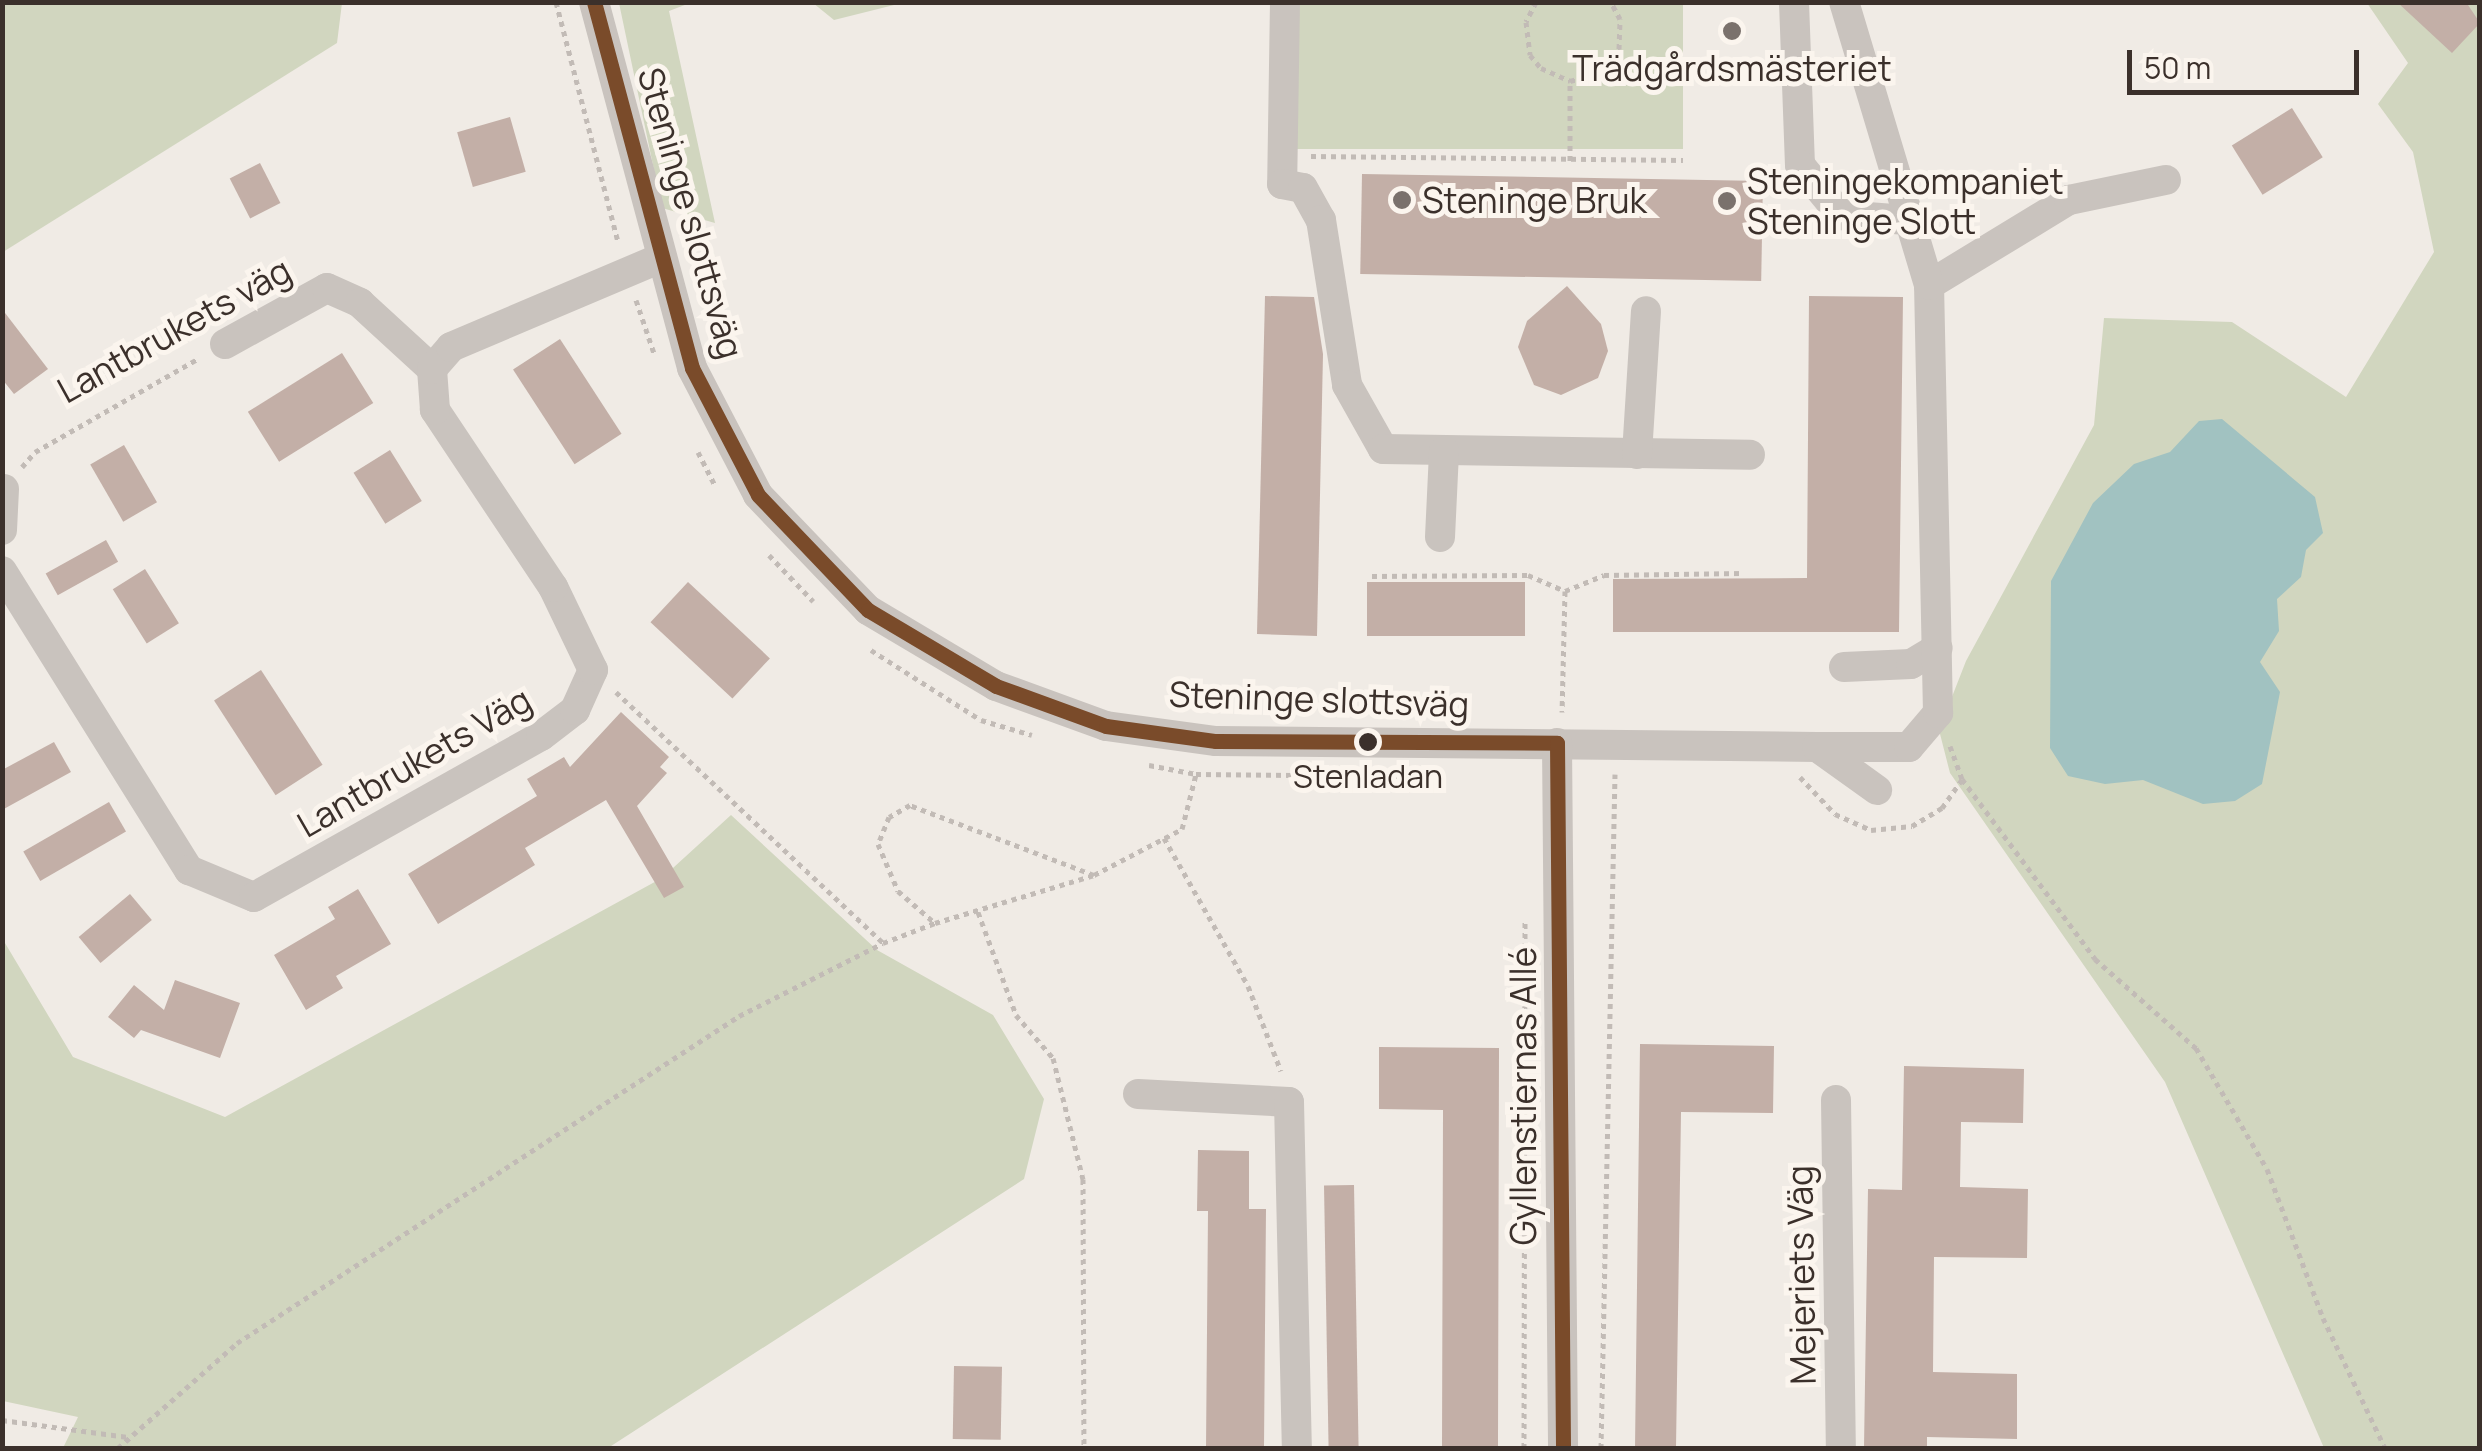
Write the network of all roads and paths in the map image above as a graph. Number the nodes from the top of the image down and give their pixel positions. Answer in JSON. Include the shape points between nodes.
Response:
{"nodes":[{"id":1,"x":556,"y":2,"type":"edge"},
{"id":2,"x":594,"y":2,"type":"edge"},
{"id":3,"x":1285,"y":2,"type":"edge"},
{"id":4,"x":1536,"y":2,"type":"edge"},
{"id":5,"x":1610,"y":2,"type":"edge"},
{"id":6,"x":1794,"y":2,"type":"edge"},
{"id":7,"x":1844,"y":2,"type":"edge"},
{"id":8,"x":1570,"y":80,"type":"junction"},
{"id":9,"x":1684,"y":160,"type":"dead end"},
{"id":10,"x":1570,"y":161,"type":"junction"},
{"id":11,"x":1283,"y":170,"type":"junction"},
{"id":12,"x":2166,"y":180,"type":"dead end"},
{"id":13,"x":1906,"y":220,"type":"junction"},
{"id":14,"x":658,"y":259,"type":"junction"},
{"id":15,"x":626,"y":270,"type":"junction"},
{"id":16,"x":1929,"y":285,"type":"junction"},
{"id":17,"x":1646,"y":310,"type":"dead end"},
{"id":18,"x":225,"y":344,"type":"joint"},
{"id":19,"x":658,"y":364,"type":"dead end"},
{"id":20,"x":432,"y":369,"type":"junction"},
{"id":21,"x":695,"y":446,"type":"dead end"},
{"id":22,"x":1444,"y":451,"type":"junction"},
{"id":23,"x":1637,"y":454,"type":"junction"},
{"id":24,"x":1750,"y":455,"type":"dead end"},
{"id":25,"x":4,"y":489,"type":"edge"},
{"id":26,"x":721,"y":493,"type":"dead end"},
{"id":27,"x":2,"y":530,"type":"edge"},
{"id":28,"x":1440,"y":537,"type":"dead end"},
{"id":29,"x":766,"y":550,"type":"dead end"},
{"id":30,"x":2,"y":570,"type":"edge"},
{"id":31,"x":1743,"y":573,"type":"dead end"},
{"id":32,"x":1372,"y":576,"type":"dead end"},
{"id":33,"x":1564,"y":591,"type":"junction"},
{"id":34,"x":818,"y":605,"type":"dead end"},
{"id":35,"x":863,"y":643,"type":"dead end"},
{"id":36,"x":1938,"y":648,"type":"junction"},
{"id":37,"x":1844,"y":667,"type":"dead end"},
{"id":38,"x":593,"y":670,"type":"junction"},
{"id":39,"x":1562,"y":712,"type":"dead end"},
{"id":40,"x":1938,"y":712,"type":"junction"},
{"id":41,"x":1035,"y":736,"type":"dead end"},
{"id":42,"x":1817,"y":746,"type":"junction"},
{"id":43,"x":1558,"y":757,"type":"junction"},
{"id":44,"x":1142,"y":764,"type":"dead end"},
{"id":45,"x":1615,"y":771,"type":"junction"},
{"id":46,"x":1635,"y":771,"type":"dead end"},
{"id":47,"x":1794,"y":771,"type":"dead end"},
{"id":48,"x":1196,"y":774,"type":"junction"},
{"id":49,"x":1418,"y":775,"type":"dead end"},
{"id":50,"x":1962,"y":779,"type":"junction"},
{"id":51,"x":1876,"y":790,"type":"dead end"},
{"id":52,"x":1164,"y":838,"type":"junction"},
{"id":53,"x":1094,"y":875,"type":"junction"},
{"id":54,"x":978,"y":912,"type":"junction"},
{"id":55,"x":1525,"y":912,"type":"dead end"},
{"id":56,"x":935,"y":923,"type":"junction"},
{"id":57,"x":882,"y":943,"type":"junction"},
{"id":58,"x":1138,"y":1094,"type":"dead end"},
{"id":59,"x":1836,"y":1100,"type":"dead end"},
{"id":60,"x":1289,"y":1102,"type":"junction"},
{"id":61,"x":2,"y":1420,"type":"edge"},
{"id":62,"x":128,"y":1438,"type":"junction"},
{"id":63,"x":118,"y":1448,"type":"edge"},
{"id":64,"x":1084,"y":1448,"type":"edge"},
{"id":65,"x":1297,"y":1448,"type":"edge"},
{"id":66,"x":1524,"y":1448,"type":"edge"},
{"id":67,"x":1563,"y":1448,"type":"edge"},
{"id":68,"x":1601,"y":1448,"type":"edge"},
{"id":69,"x":1841,"y":1448,"type":"edge"},
{"id":70,"x":2385,"y":1448,"type":"edge"}],
"edges":[{"from":1,"to":15,"type":"path"},
{"from":2,"to":14,"type":"street","name":"Steninge slottsväg"},
{"from":3,"to":11,"type":"street"},
{"from":4,"to":8,"type":"path","via":[[1526,22],[1530,55],[1540,68]]},
{"from":5,"to":8,"type":"path","via":[[1620,19],[1619,49],[1600,73]]},
{"from":6,"to":13,"type":"street","via":[[1800,165],[1841,215]]},
{"from":7,"to":13,"type":"street"},
{"from":8,"to":10,"type":"path"},
{"from":9,"to":10,"type":"path"},
{"from":10,"to":11,"type":"path"},
{"from":11,"to":22,"type":"street","via":[[1321,220],[1348,385],[1383,449]]},
{"from":12,"to":16,"type":"street","via":[[2069,200]]},
{"from":13,"to":16,"type":"street"},
{"from":14,"to":15,"type":"street"},
{"from":14,"to":43,"type":"street","name":"Steninge slottsväg","via":[[692,368],[758,495],[868,610],[996,686],[1106,726],[1216,740]]},
{"from":15,"to":19,"type":"path"},
{"from":15,"to":20,"type":"street","via":[[451,346]]},
{"from":16,"to":36,"type":"street"},
{"from":17,"to":23,"type":"street"},
{"from":18,"to":20,"type":"street","name":"Lantbrukets väg","via":[[326,288],[360,303]]},
{"from":18,"to":25,"type":"path","name":"Lantbrukets väg","via":[[34,452]]},
{"from":20,"to":38,"type":"street","via":[[435,410],[553,587]]},
{"from":21,"to":26,"type":"path"},
{"from":22,"to":23,"type":"street"},
{"from":22,"to":28,"type":"street"},
{"from":23,"to":24,"type":"street"},
{"from":25,"to":27,"type":"street"},
{"from":29,"to":34,"type":"path"},
{"from":30,"to":38,"type":"street","name":"Lantbrukets Väg","via":[[190,870],[254,897],[541,736],[574,710]]},
{"from":31,"to":33,"type":"path","via":[[1604,576]]},
{"from":32,"to":33,"type":"path","via":[[1528,575]]},
{"from":33,"to":39,"type":"path"},
{"from":35,"to":41,"type":"path","via":[[892,668],[981,720]]},
{"from":36,"to":37,"type":"street","via":[[1910,664]]},
{"from":36,"to":40,"type":"street"},
{"from":38,"to":57,"type":"path"},
{"from":40,"to":42,"type":"street","name":"Steninge slottsväg","via":[[1909,746]]},
{"from":40,"to":50,"type":"path"},
{"from":42,"to":43,"type":"street","name":"Steninge slottsväg"},
{"from":42,"to":51,"type":"street"},
{"from":43,"to":45,"type":"path"},
{"from":43,"to":67,"type":"street","name":"Gyllenstiernas Allé"},
{"from":44,"to":48,"type":"path"},
{"from":45,"to":46,"type":"path"},
{"from":45,"to":68,"type":"path"},
{"from":47,"to":50,"type":"path","via":[[1835,814],[1872,830],[1912,826],[1942,808]]},
{"from":48,"to":49,"type":"path"},
{"from":48,"to":52,"type":"path","via":[[1182,829]]},
{"from":50,"to":70,"type":"path","via":[[2095,959],[2196,1048],[2268,1169],[2323,1318]]},
{"from":52,"to":53,"type":"path"},
{"from":52,"to":60,"type":"path","via":[[1248,986],[1274,1044]]},
{"from":53,"to":54,"type":"path"},
{"from":53,"to":56,"type":"path","via":[[910,805],[889,817],[878,844],[898,891]]},
{"from":54,"to":56,"type":"path"},
{"from":54,"to":64,"type":"path","via":[[1016,1015],[1054,1058],[1083,1178]]},
{"from":55,"to":66,"type":"path"},
{"from":56,"to":57,"type":"path"},
{"from":57,"to":62,"type":"path","via":[[740,1016],[237,1343]]},
{"from":58,"to":60,"type":"street"},
{"from":59,"to":69,"type":"street","name":"Mejeriets Väg"},
{"from":60,"to":65,"type":"street"},
{"from":61,"to":62,"type":"path"},
{"from":62,"to":63,"type":"path"}]}
